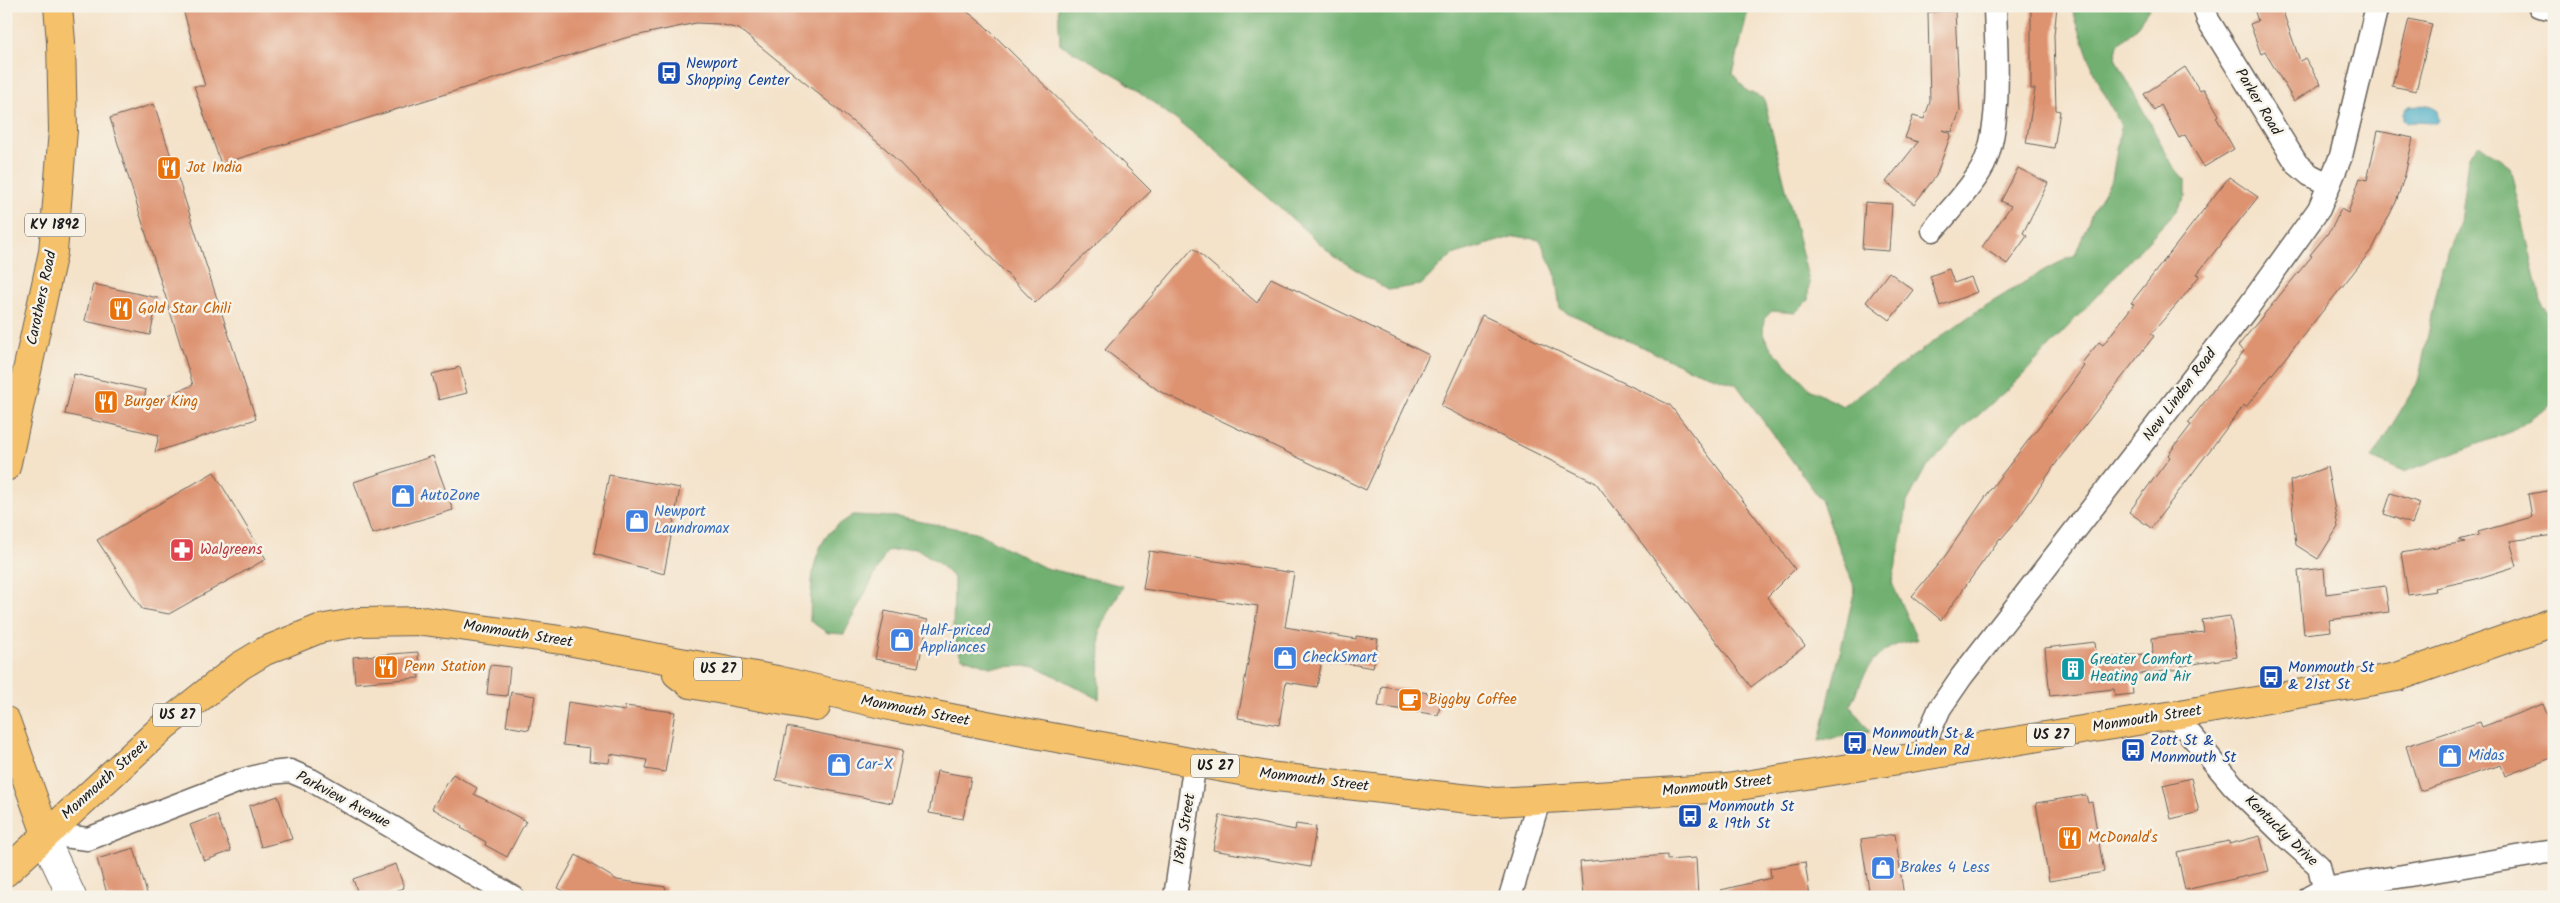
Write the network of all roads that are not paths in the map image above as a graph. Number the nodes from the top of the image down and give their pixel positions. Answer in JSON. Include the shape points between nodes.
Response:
{"nodes":[{"id":1,"x":58,"y":6,"type":"edge"},
{"id":2,"x":1995,"y":6,"type":"edge"},
{"id":3,"x":2204,"y":6,"type":"edge"},
{"id":4,"x":2377,"y":6,"type":"edge"},
{"id":5,"x":2538,"y":6,"type":"edge"},
{"id":6,"x":2554,"y":9,"type":"edge"},
{"id":7,"x":2328,"y":184,"type":"junction"},
{"id":8,"x":1933,"y":230,"type":"dead end"},
{"id":9,"x":6,"y":467,"type":"edge"},
{"id":10,"x":2554,"y":622,"type":"edge"},
{"id":11,"x":2174,"y":715,"type":"junction"},
{"id":12,"x":6,"y":721,"type":"edge"},
{"id":13,"x":1928,"y":755,"type":"junction"},
{"id":14,"x":1195,"y":762,"type":"junction"},
{"id":15,"x":1539,"y":800,"type":"junction"},
{"id":16,"x":46,"y":834,"type":"junction"},
{"id":17,"x":2554,"y":851,"type":"edge"},
{"id":18,"x":6,"y":872,"type":"edge"},
{"id":19,"x":2320,"y":894,"type":"edge"},
{"id":20,"x":72,"y":897,"type":"edge"},
{"id":21,"x":513,"y":897,"type":"edge"},
{"id":22,"x":1174,"y":897,"type":"edge"},
{"id":23,"x":1510,"y":897,"type":"edge"}],
"edges":[{"from":1,"to":9,"type":"main road","name":"Carothers Road","number":"KY 1892","via":[[63,130],[53,252]]},
{"from":2,"to":8,"type":"street","via":[[1997,80],[1990,147],[1982,169]]},
{"from":3,"to":7,"type":"street","name":"Parker Road","via":[[2208,20],[2297,164]]},
{"from":4,"to":7,"type":"street","name":"New Linden Road","via":[[2341,156]]},
{"from":5,"to":6,"type":"street"},
{"from":7,"to":13,"type":"street","name":"New Linden Road","via":[[2319,209],[2249,306],[1962,676],[1940,708],[1928,735]]},
{"from":10,"to":11,"type":"main road","name":"Monmouth Street","number":"US 27","via":[[2397,676]]},
{"from":11,"to":13,"type":"main road","name":"Monmouth Street","number":"US 27"},
{"from":11,"to":19,"type":"street","name":"Kentucky Drive","via":[[2233,785],[2320,866]]},
{"from":12,"to":16,"type":"main road"},
{"from":13,"to":15,"type":"main road","name":"Monmouth Street","number":"US 27","via":[[1727,788]]},
{"from":14,"to":15,"type":"main road","name":"Monmouth Street","number":"US 27","via":[[1268,776],[1474,800]]},
{"from":14,"to":16,"type":"main road","name":"Monmouth Street","number":"US 27","via":[[894,707],[867,717],[690,684],[658,659],[568,641],[416,620],[360,622],[319,629],[265,651],[211,687]]},
{"from":14,"to":22,"type":"street","name":"18th Street"},
{"from":15,"to":23,"type":"street"},
{"from":16,"to":18,"type":"main road","name":"Monmouth Street","number":"US 27"},
{"from":16,"to":20,"type":"street","via":[[46,841]]},
{"from":16,"to":21,"type":"street","name":"Parkview Avenue","via":[[88,839],[240,781],[270,773],[290,772],[311,780]]},
{"from":17,"to":19,"type":"street","name":"Kentucky Drive"}]}
